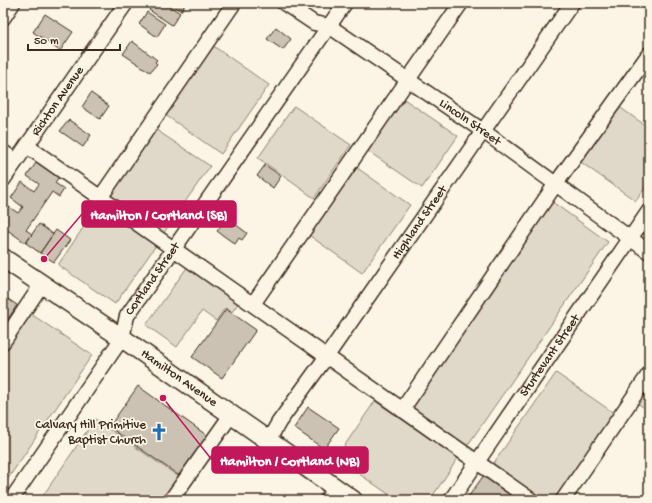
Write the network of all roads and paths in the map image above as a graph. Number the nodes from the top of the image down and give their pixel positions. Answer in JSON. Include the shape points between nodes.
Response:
{"nodes":[{"id":1,"x":14,"y":3,"type":"edge"},
{"id":2,"x":126,"y":3,"type":"edge"},
{"id":3,"x":234,"y":3,"type":"edge"},
{"id":4,"x":284,"y":3,"type":"edge"},
{"id":5,"x":346,"y":3,"type":"edge"},
{"id":6,"x":461,"y":3,"type":"edge"},
{"id":7,"x":572,"y":3,"type":"edge"},
{"id":8,"x":3,"y":18,"type":"edge"},
{"id":9,"x":330,"y":26,"type":"junction"},
{"id":10,"x":649,"y":54,"type":"edge"},
{"id":11,"x":408,"y":80,"type":"junction"},
{"id":12,"x":483,"y":131,"type":"junction"},
{"id":13,"x":27,"y":146,"type":"junction"},
{"id":14,"x":3,"y":152,"type":"edge"},
{"id":15,"x":16,"y":161,"type":"junction"},
{"id":16,"x":3,"y":180,"type":"edge"},
{"id":17,"x":555,"y":185,"type":"junction"},
{"id":18,"x":100,"y":198,"type":"junction"},
{"id":19,"x":649,"y":211,"type":"edge"},
{"id":20,"x":630,"y":239,"type":"junction"},
{"id":21,"x":174,"y":250,"type":"junction"},
{"id":22,"x":649,"y":252,"type":"edge"},
{"id":23,"x":3,"y":258,"type":"edge"},
{"id":24,"x":42,"y":284,"type":"junction"},
{"id":25,"x":253,"y":304,"type":"junction"},
{"id":26,"x":122,"y":338,"type":"junction"},
{"id":27,"x":3,"y":342,"type":"edge"},
{"id":28,"x":327,"y":356,"type":"junction"},
{"id":29,"x":649,"y":374,"type":"edge"},
{"id":30,"x":402,"y":410,"type":"junction"},
{"id":31,"x":230,"y":415,"type":"junction"},
{"id":32,"x":268,"y":441,"type":"junction"},
{"id":33,"x":477,"y":463,"type":"junction"},
{"id":34,"x":331,"y":494,"type":"edge"},
{"id":35,"x":11,"y":500,"type":"edge"},
{"id":36,"x":171,"y":500,"type":"edge"},
{"id":37,"x":353,"y":500,"type":"edge"},
{"id":38,"x":451,"y":500,"type":"edge"},
{"id":39,"x":531,"y":500,"type":"edge"},
{"id":40,"x":563,"y":500,"type":"edge"}],
"edges":[{"from":1,"to":8,"type":"street"},
{"from":2,"to":13,"type":"street","name":"Richton Avenue"},
{"from":3,"to":18,"type":"street"},
{"from":4,"to":9,"type":"street","name":"Lincoln Street","via":[[314,23]]},
{"from":5,"to":9,"type":"street","name":"Cortland Street"},
{"from":6,"to":11,"type":"street"},
{"from":7,"to":12,"type":"street","name":"Highland Street"},
{"from":9,"to":11,"type":"street","name":"Lincoln Street"},
{"from":9,"to":21,"type":"street","name":"Cortland Street"},
{"from":10,"to":17,"type":"street"},
{"from":11,"to":12,"type":"street","name":"Lincoln Street"},
{"from":11,"to":25,"type":"street"},
{"from":12,"to":17,"type":"street","name":"Lincoln Street"},
{"from":12,"to":28,"type":"street","name":"Highland Street"},
{"from":13,"to":15,"type":"street","name":"Richton Avenue"},
{"from":13,"to":18,"type":"street"},
{"from":14,"to":15,"type":"street"},
{"from":15,"to":16,"type":"street","name":"Richton Avenue"},
{"from":17,"to":20,"type":"street","name":"Lincoln Street"},
{"from":17,"to":30,"type":"street"},
{"from":18,"to":21,"type":"street"},
{"from":19,"to":20,"type":"street","name":"Sturtevant Street"},
{"from":20,"to":22,"type":"street","name":"Lincoln Street"},
{"from":20,"to":33,"type":"street","name":"Sturtevant Street"},
{"from":21,"to":25,"type":"street"},
{"from":21,"to":26,"type":"street","name":"Cortland Street","via":[[127,316]]},
{"from":23,"to":24,"type":"main road","name":"Hamilton Avenue"},
{"from":24,"to":26,"type":"main road","name":"Hamilton Avenue"},
{"from":24,"to":27,"type":"street"},
{"from":25,"to":28,"type":"street"},
{"from":26,"to":31,"type":"main road","name":"Hamilton Avenue"},
{"from":26,"to":35,"type":"street","name":"Cortland Street"},
{"from":28,"to":30,"type":"street"},
{"from":28,"to":32,"type":"street","name":"Highland Street"},
{"from":29,"to":40,"type":"street"},
{"from":30,"to":33,"type":"street"},
{"from":31,"to":32,"type":"main road","name":"Hamilton Avenue"},
{"from":31,"to":36,"type":"street"},
{"from":32,"to":34,"type":"main road","name":"Hamilton Avenue"},
{"from":33,"to":38,"type":"street","name":"Sturtevant Street"},
{"from":33,"to":39,"type":"street"},
{"from":34,"to":37,"type":"main road","name":"Hamilton Avenue"}]}
